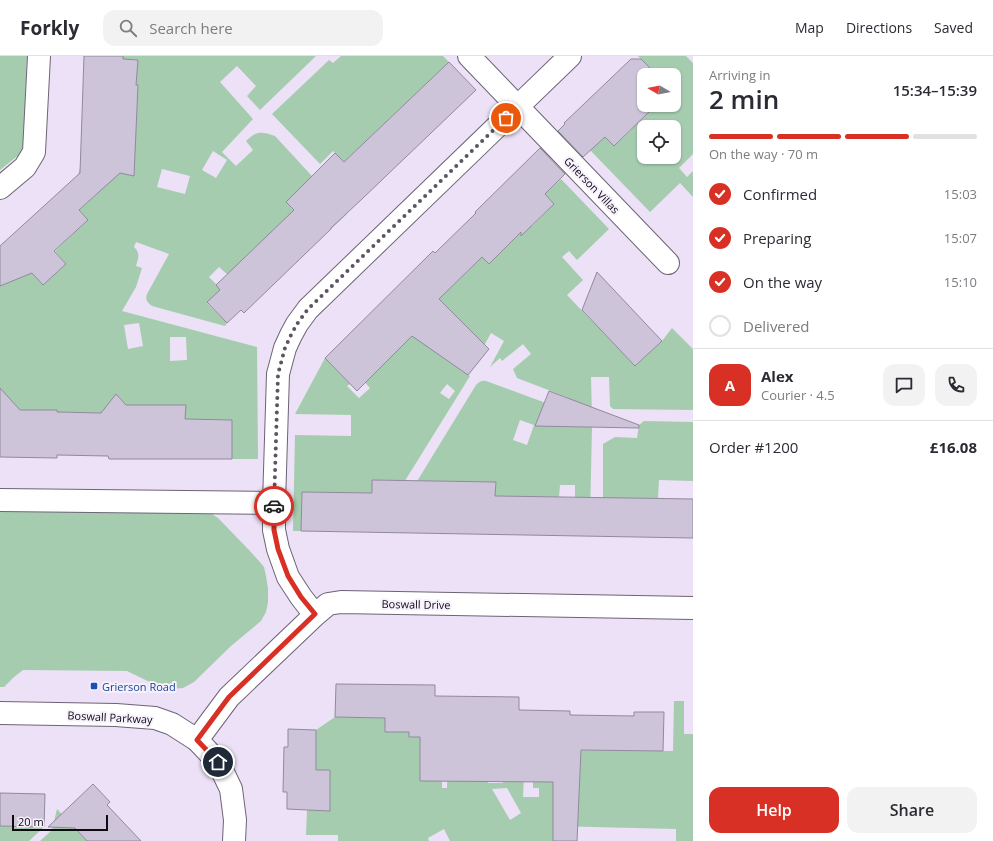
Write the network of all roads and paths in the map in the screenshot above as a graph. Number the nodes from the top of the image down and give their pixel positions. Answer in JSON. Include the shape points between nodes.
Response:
{"nodes":[{"id":1,"x":39,"y":56,"type":"edge"},
{"id":2,"x":469,"y":56,"type":"edge"},
{"id":3,"x":570,"y":56,"type":"edge"},
{"id":4,"x":517,"y":107,"type":"junction"},
{"id":5,"x":0,"y":188,"type":"edge"},
{"id":6,"x":668,"y":263,"type":"dead end"},
{"id":7,"x":0,"y":500,"type":"edge"},
{"id":8,"x":274,"y":503,"type":"junction"},
{"id":9,"x":693,"y":608,"type":"edge"},
{"id":10,"x":315,"y":614,"type":"junction"},
{"id":11,"x":0,"y":713,"type":"edge"},
{"id":12,"x":197,"y":740,"type":"junction"},
{"id":13,"x":234,"y":841,"type":"edge"}],
"edges":[{"from":1,"to":5,"type":"street","via":[[34,152],[25,167]]},
{"from":2,"to":4,"type":"street","name":"Grierson Villas"},
{"from":3,"to":4,"type":"street"},
{"from":4,"to":6,"type":"street","name":"Grierson Villas"},
{"from":4,"to":8,"type":"street","via":[[308,309],[297,324],[285,348],[278,374]]},
{"from":7,"to":8,"type":"street"},
{"from":8,"to":10,"type":"street","via":[[274,530],[278,549],[288,576]]},
{"from":9,"to":10,"type":"street","name":"Boswall Drive","via":[[340,602],[328,604]]},
{"from":10,"to":12,"type":"street","name":"Boswall Drive","via":[[229,697]]},
{"from":11,"to":12,"type":"street","name":"Boswall Parkway","via":[[155,718],[172,724]]},
{"from":12,"to":13,"type":"street","name":"Boswall Parkway","via":[[218,762],[231,789],[235,820]]}]}
